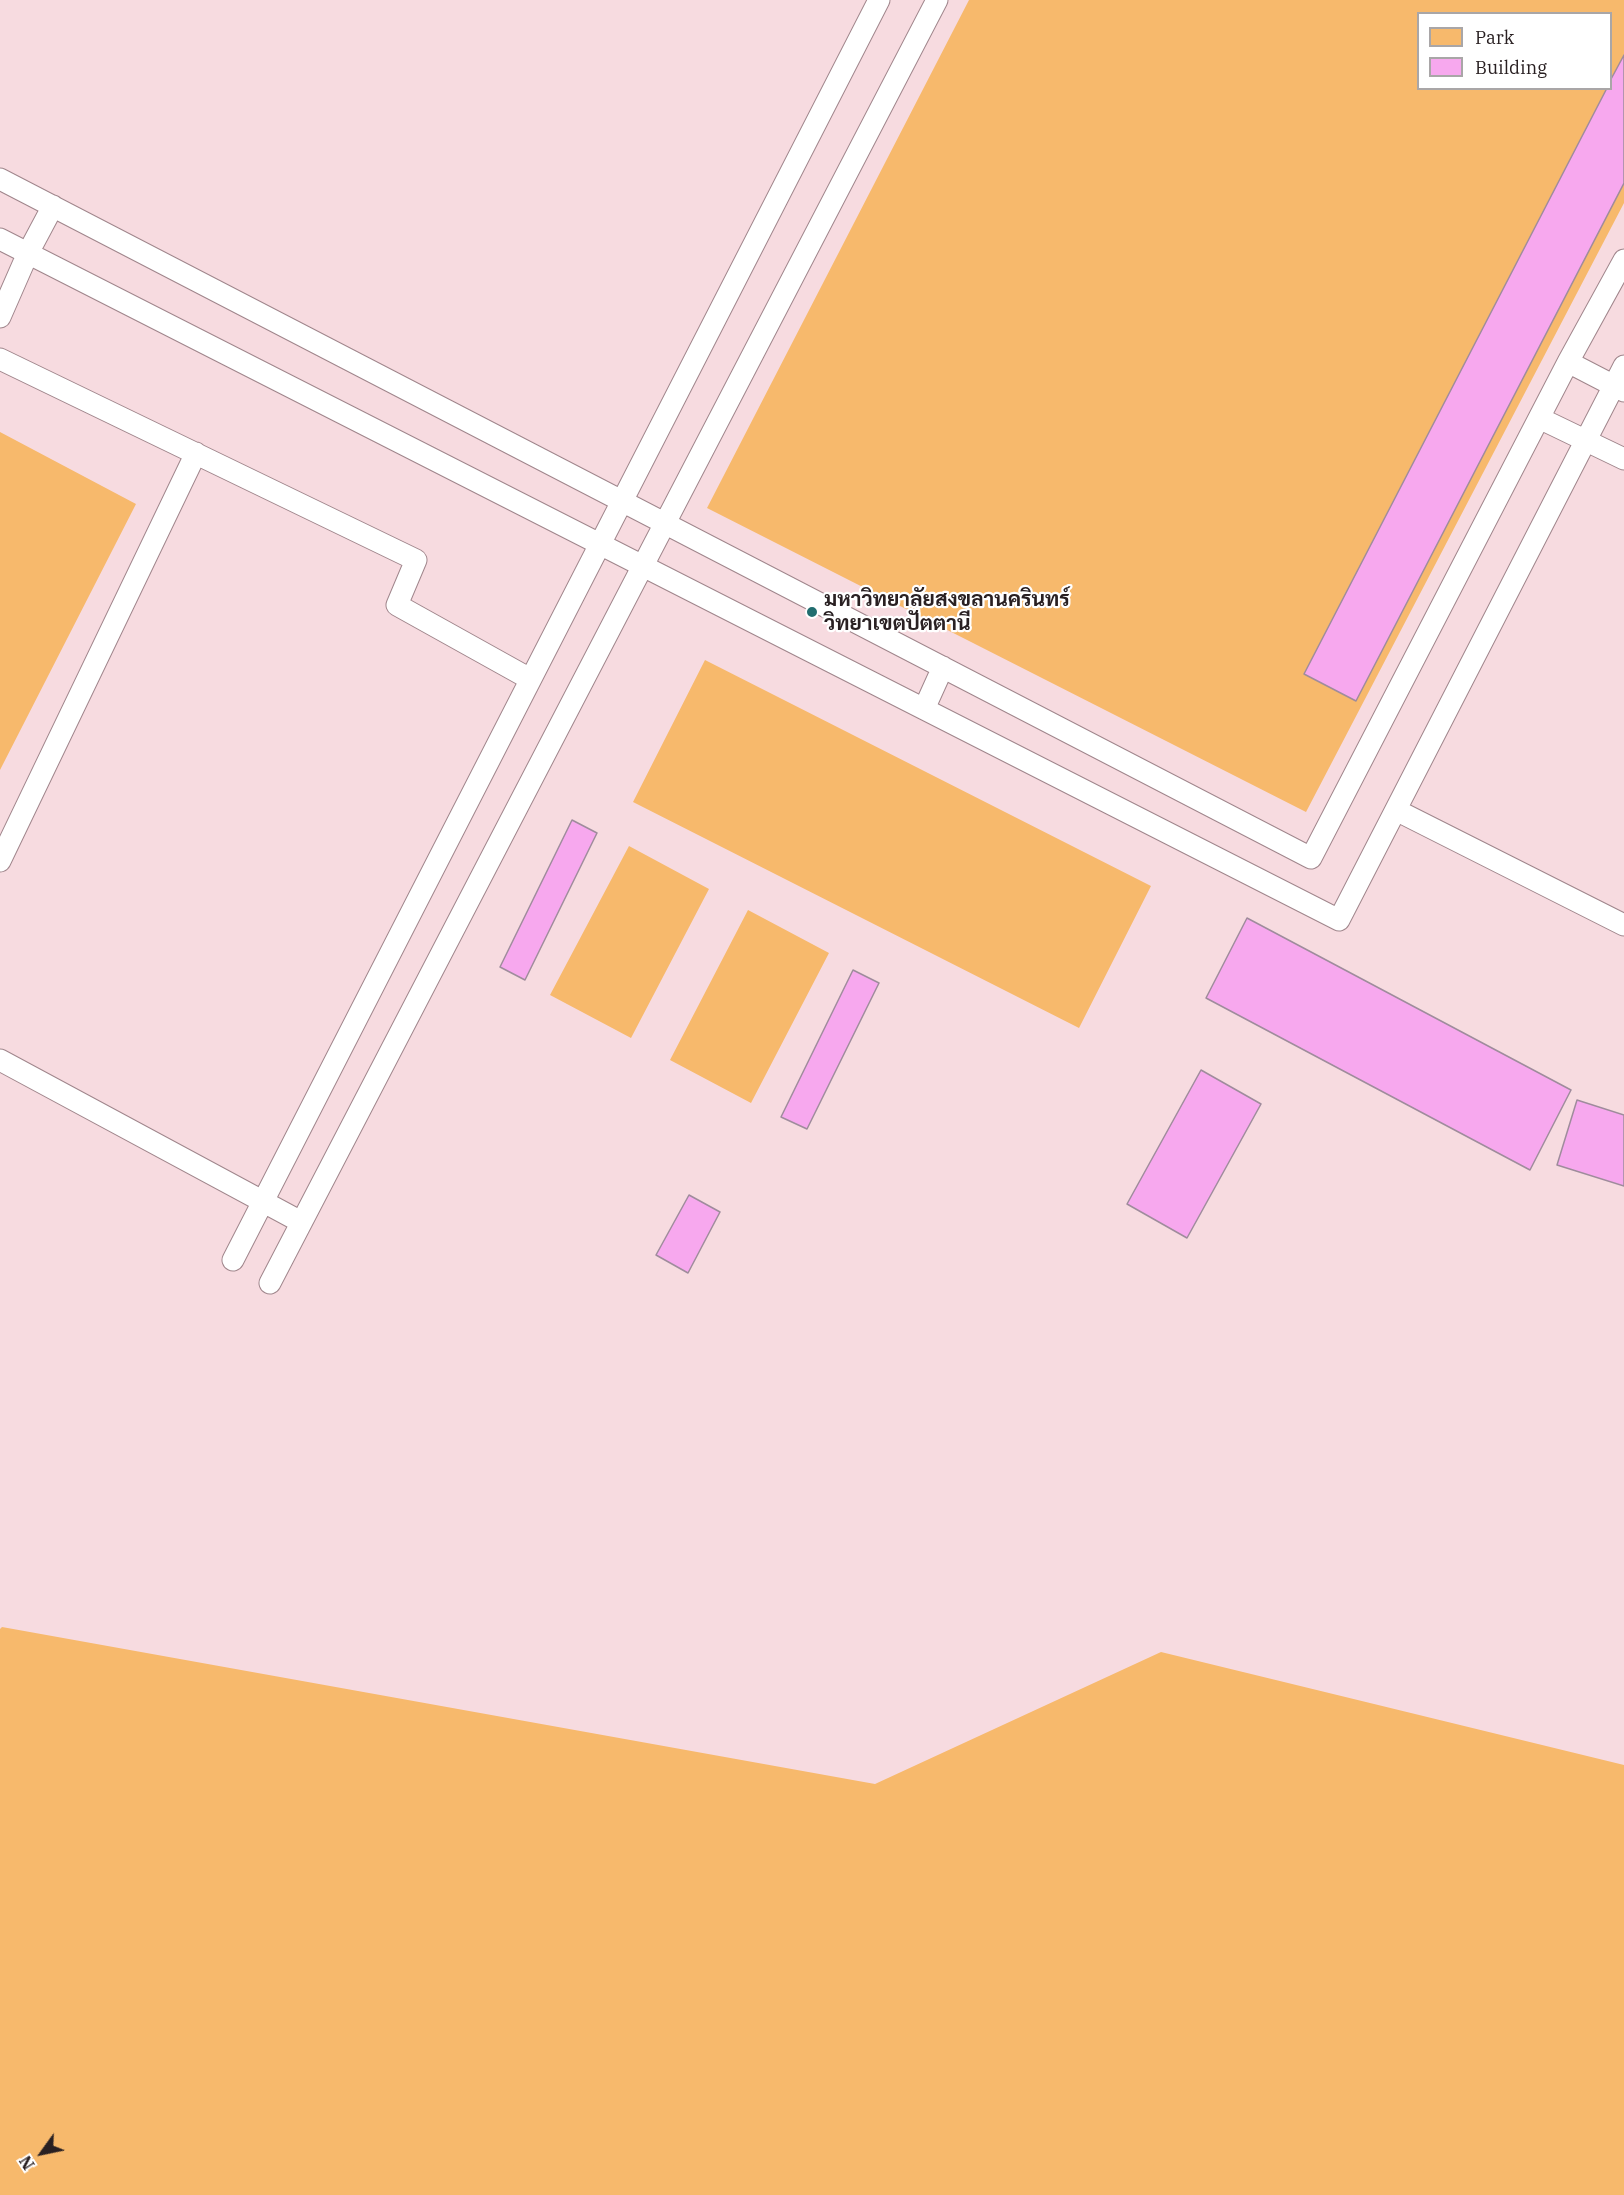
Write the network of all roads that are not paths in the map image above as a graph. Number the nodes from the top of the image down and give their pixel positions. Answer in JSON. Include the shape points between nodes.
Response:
{"nodes":[{"id":1,"x":879,"y":0,"type":"edge"},
{"id":2,"x":937,"y":0,"type":"edge"},
{"id":3,"x":0,"y":179,"type":"edge"},
{"id":4,"x":52,"y":207,"type":"junction"},
{"id":5,"x":0,"y":239,"type":"edge"},
{"id":6,"x":28,"y":253,"type":"junction"},
{"id":7,"x":1624,"y":260,"type":"edge"},
{"id":8,"x":0,"y":317,"type":"edge"},
{"id":9,"x":0,"y":359,"type":"edge"},
{"id":10,"x":1568,"y":362,"type":"junction"},
{"id":11,"x":1624,"y":366,"type":"edge"},
{"id":12,"x":1619,"y":389,"type":"edge"},
{"id":13,"x":1539,"y":418,"type":"junction"},
{"id":14,"x":1586,"y":441,"type":"junction"},
{"id":15,"x":196,"y":453,"type":"junction"},
{"id":16,"x":1624,"y":459,"type":"edge"},
{"id":17,"x":621,"y":501,"type":"junction"},
{"id":18,"x":664,"y":523,"type":"junction"},
{"id":19,"x":599,"y":544,"type":"junction"},
{"id":20,"x":642,"y":566,"type":"junction"},
{"id":21,"x":943,"y":668,"type":"junction"},
{"id":22,"x":530,"y":679,"type":"junction"},
{"id":23,"x":924,"y":710,"type":"junction"},
{"id":24,"x":1396,"y":810,"type":"junction"},
{"id":25,"x":0,"y":861,"type":"edge"},
{"id":26,"x":1624,"y":925,"type":"edge"},
{"id":27,"x":0,"y":1060,"type":"edge"},
{"id":28,"x":264,"y":1200,"type":"junction"},
{"id":29,"x":301,"y":1222,"type":"junction"},
{"id":30,"x":233,"y":1260,"type":"dead end"},
{"id":31,"x":270,"y":1283,"type":"dead end"}],
"edges":[{"from":1,"to":17,"type":"lane"},
{"from":2,"to":18,"type":"lane"},
{"from":3,"to":4,"type":"lane"},
{"from":4,"to":6,"type":"lane"},
{"from":4,"to":17,"type":"lane"},
{"from":5,"to":6,"type":"lane"},
{"from":6,"to":8,"type":"lane"},
{"from":6,"to":19,"type":"lane"},
{"from":7,"to":10,"type":"lane"},
{"from":9,"to":15,"type":"lane"},
{"from":10,"to":12,"type":"lane"},
{"from":10,"to":13,"type":"lane"},
{"from":11,"to":12,"type":"lane"},
{"from":12,"to":14,"type":"lane"},
{"from":13,"to":14,"type":"lane"},
{"from":13,"to":21,"type":"lane","via":[[1311,858]]},
{"from":14,"to":16,"type":"lane"},
{"from":14,"to":24,"type":"lane"},
{"from":15,"to":22,"type":"lane","via":[[417,560],[397,605]]},
{"from":15,"to":25,"type":"lane"},
{"from":17,"to":18,"type":"lane"},
{"from":17,"to":19,"type":"lane"},
{"from":18,"to":20,"type":"lane"},
{"from":18,"to":21,"type":"lane"},
{"from":19,"to":20,"type":"lane"},
{"from":19,"to":22,"type":"lane"},
{"from":20,"to":23,"type":"lane"},
{"from":20,"to":29,"type":"lane"},
{"from":21,"to":23,"type":"lane"},
{"from":22,"to":28,"type":"lane"},
{"from":23,"to":24,"type":"lane","via":[[1339,920]]},
{"from":24,"to":26,"type":"lane"},
{"from":27,"to":28,"type":"lane"},
{"from":28,"to":29,"type":"lane"},
{"from":28,"to":30,"type":"lane"},
{"from":29,"to":31,"type":"lane"}]}
